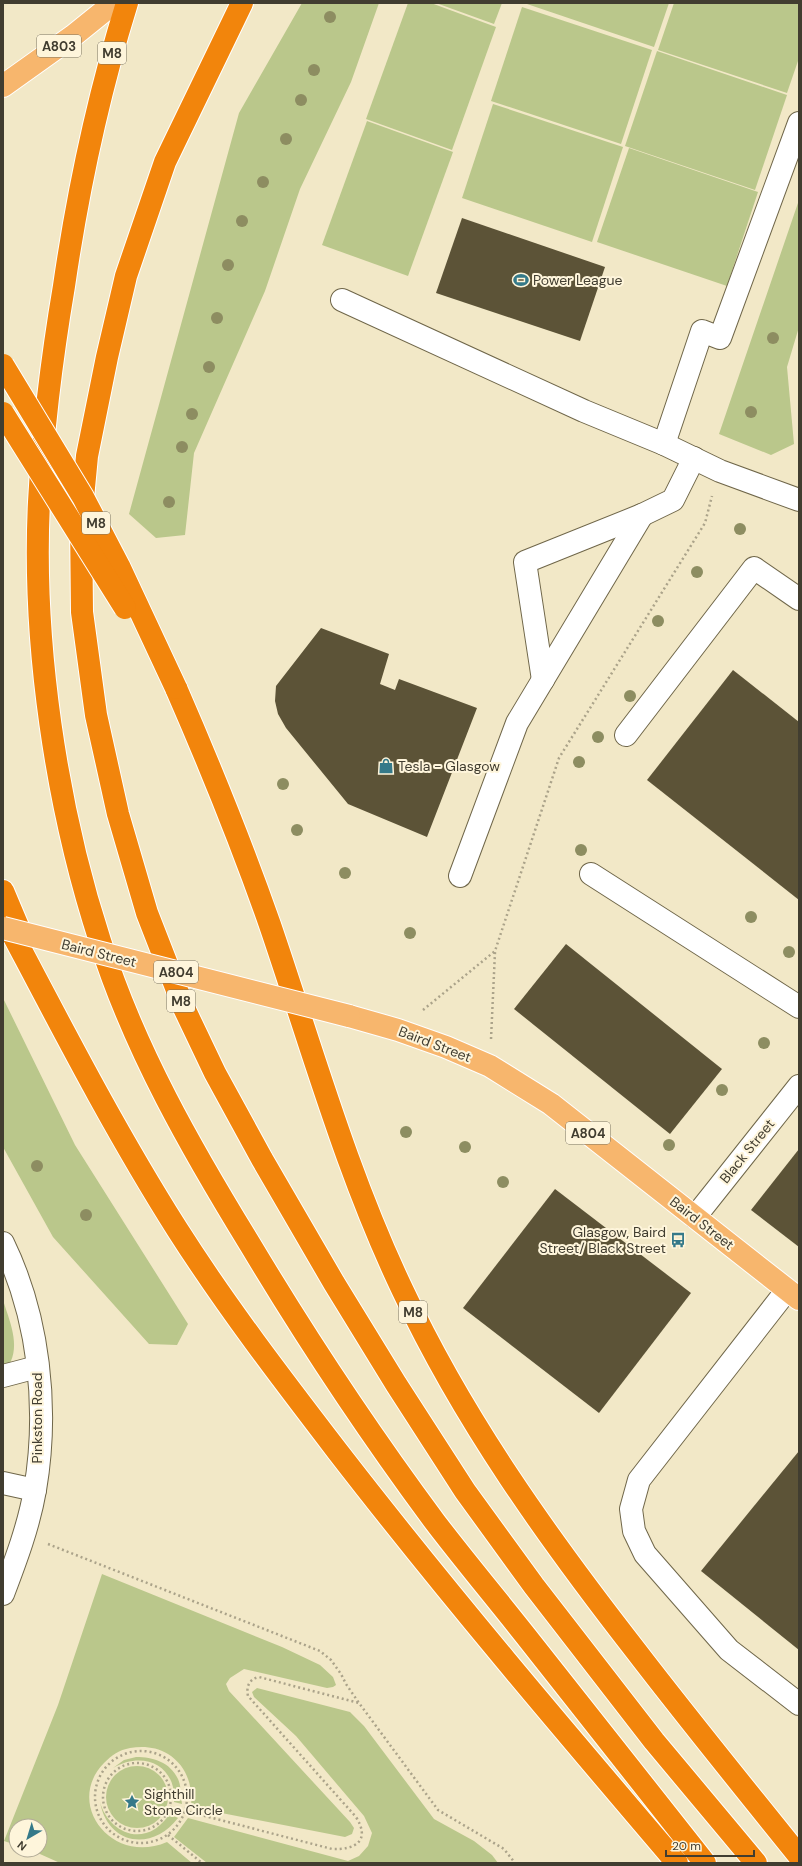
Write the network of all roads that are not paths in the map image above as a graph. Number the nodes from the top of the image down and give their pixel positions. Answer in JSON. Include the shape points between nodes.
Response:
{"nodes":[{"id":1,"x":114,"y":3,"type":"edge"},
{"id":2,"x":127,"y":3,"type":"edge"},
{"id":3,"x":242,"y":3,"type":"edge"},
{"id":4,"x":3,"y":86,"type":"edge"},
{"id":5,"x":799,"y":123,"type":"edge"},
{"id":6,"x":342,"y":300,"type":"dead end"},
{"id":7,"x":3,"y":365,"type":"edge"},
{"id":8,"x":3,"y":413,"type":"edge"},
{"id":9,"x":664,"y":444,"type":"junction"},
{"id":10,"x":694,"y":458,"type":"junction"},
{"id":11,"x":799,"y":500,"type":"edge"},
{"id":12,"x":642,"y":515,"type":"junction"},
{"id":13,"x":799,"y":599,"type":"edge"},
{"id":14,"x":542,"y":680,"type":"junction"},
{"id":15,"x":176,"y":688,"type":"junction"},
{"id":16,"x":626,"y":735,"type":"dead end"},
{"id":17,"x":592,"y":874,"type":"dead end"},
{"id":18,"x":460,"y":876,"type":"dead end"},
{"id":19,"x":3,"y":891,"type":"edge"},
{"id":20,"x":3,"y":916,"type":"edge"},
{"id":21,"x":3,"y":928,"type":"edge"},
{"id":22,"x":799,"y":1007,"type":"edge"},
{"id":23,"x":58,"y":1021,"type":"junction"},
{"id":24,"x":799,"y":1086,"type":"edge"},
{"id":25,"x":695,"y":1216,"type":"junction"},
{"id":26,"x":3,"y":1243,"type":"edge"},
{"id":27,"x":793,"y":1295,"type":"edge"},
{"id":28,"x":37,"y":1367,"type":"junction"},
{"id":29,"x":3,"y":1376,"type":"edge"},
{"id":30,"x":3,"y":1483,"type":"edge"},
{"id":31,"x":35,"y":1490,"type":"junction"},
{"id":32,"x":3,"y":1594,"type":"edge"},
{"id":33,"x":799,"y":1704,"type":"edge"},
{"id":34,"x":799,"y":1856,"type":"edge"},
{"id":35,"x":678,"y":1863,"type":"edge"},
{"id":36,"x":705,"y":1863,"type":"edge"},
{"id":37,"x":756,"y":1863,"type":"edge"}],
"edges":[{"from":1,"to":4,"type":"main road","number":"A803"},
{"from":2,"to":36,"type":"highway","number":"M8","via":[[98,103],[74,216],[49,380],[39,505],[41,646],[52,727],[80,872],[100,942],[130,1020],[170,1105],[218,1193],[302,1332],[436,1523]]},
{"from":3,"to":37,"type":"highway","number":"M8","via":[[165,162],[126,276],[87,456],[81,519],[82,612],[96,715],[118,814],[147,913],[184,1008],[223,1086],[334,1283],[465,1491],[654,1741]]},
{"from":5,"to":9,"type":"street","via":[[720,338],[702,331]]},
{"from":6,"to":9,"type":"street","via":[[584,411]]},
{"from":7,"to":15,"type":"highway","number":"M8","bridge":true,"via":[[83,496]]},
{"from":8,"to":15,"type":"highway","number":"M8","bridge":true},
{"from":9,"to":10,"type":"street"},
{"from":10,"to":11,"type":"street","via":[[720,471]]},
{"from":10,"to":12,"type":"street","via":[[673,500]]},
{"from":12,"to":14,"type":"street"},
{"from":12,"to":14,"type":"street","via":[[525,562]]},
{"from":13,"to":16,"type":"street","via":[[754,568]]},
{"from":14,"to":18,"type":"street","via":[[517,723]]},
{"from":15,"to":34,"type":"highway","number":"M8","via":[[212,770],[249,868],[324,1091],[364,1198],[401,1288],[436,1358],[484,1438],[594,1597]]},
{"from":17,"to":22,"type":"street"},
{"from":19,"to":23,"type":"highway"},
{"from":20,"to":23,"type":"highway"},
{"from":21,"to":25,"type":"main road","name":"Baird Street","number":"A804","bridge":true,"via":[[349,1016],[446,1047],[490,1066],[551,1104]]},
{"from":23,"to":35,"type":"highway","via":[[103,1104],[170,1217],[249,1334],[406,1540]]},
{"from":24,"to":25,"type":"street","name":"Black Street"},
{"from":25,"to":27,"type":"main road","name":"Baird Street","number":"A804"},
{"from":26,"to":28,"type":"street","name":"Pinkston Road","via":[[26,1304]]},
{"from":27,"to":33,"type":"street","via":[[639,1480],[631,1509],[634,1531],[645,1554],[729,1650]]},
{"from":28,"to":29,"type":"street"},
{"from":28,"to":31,"type":"street","name":"Pinkston Road","via":[[40,1440]]},
{"from":30,"to":31,"type":"street"},
{"from":31,"to":32,"type":"street","name":"Pinkston Road"}]}
